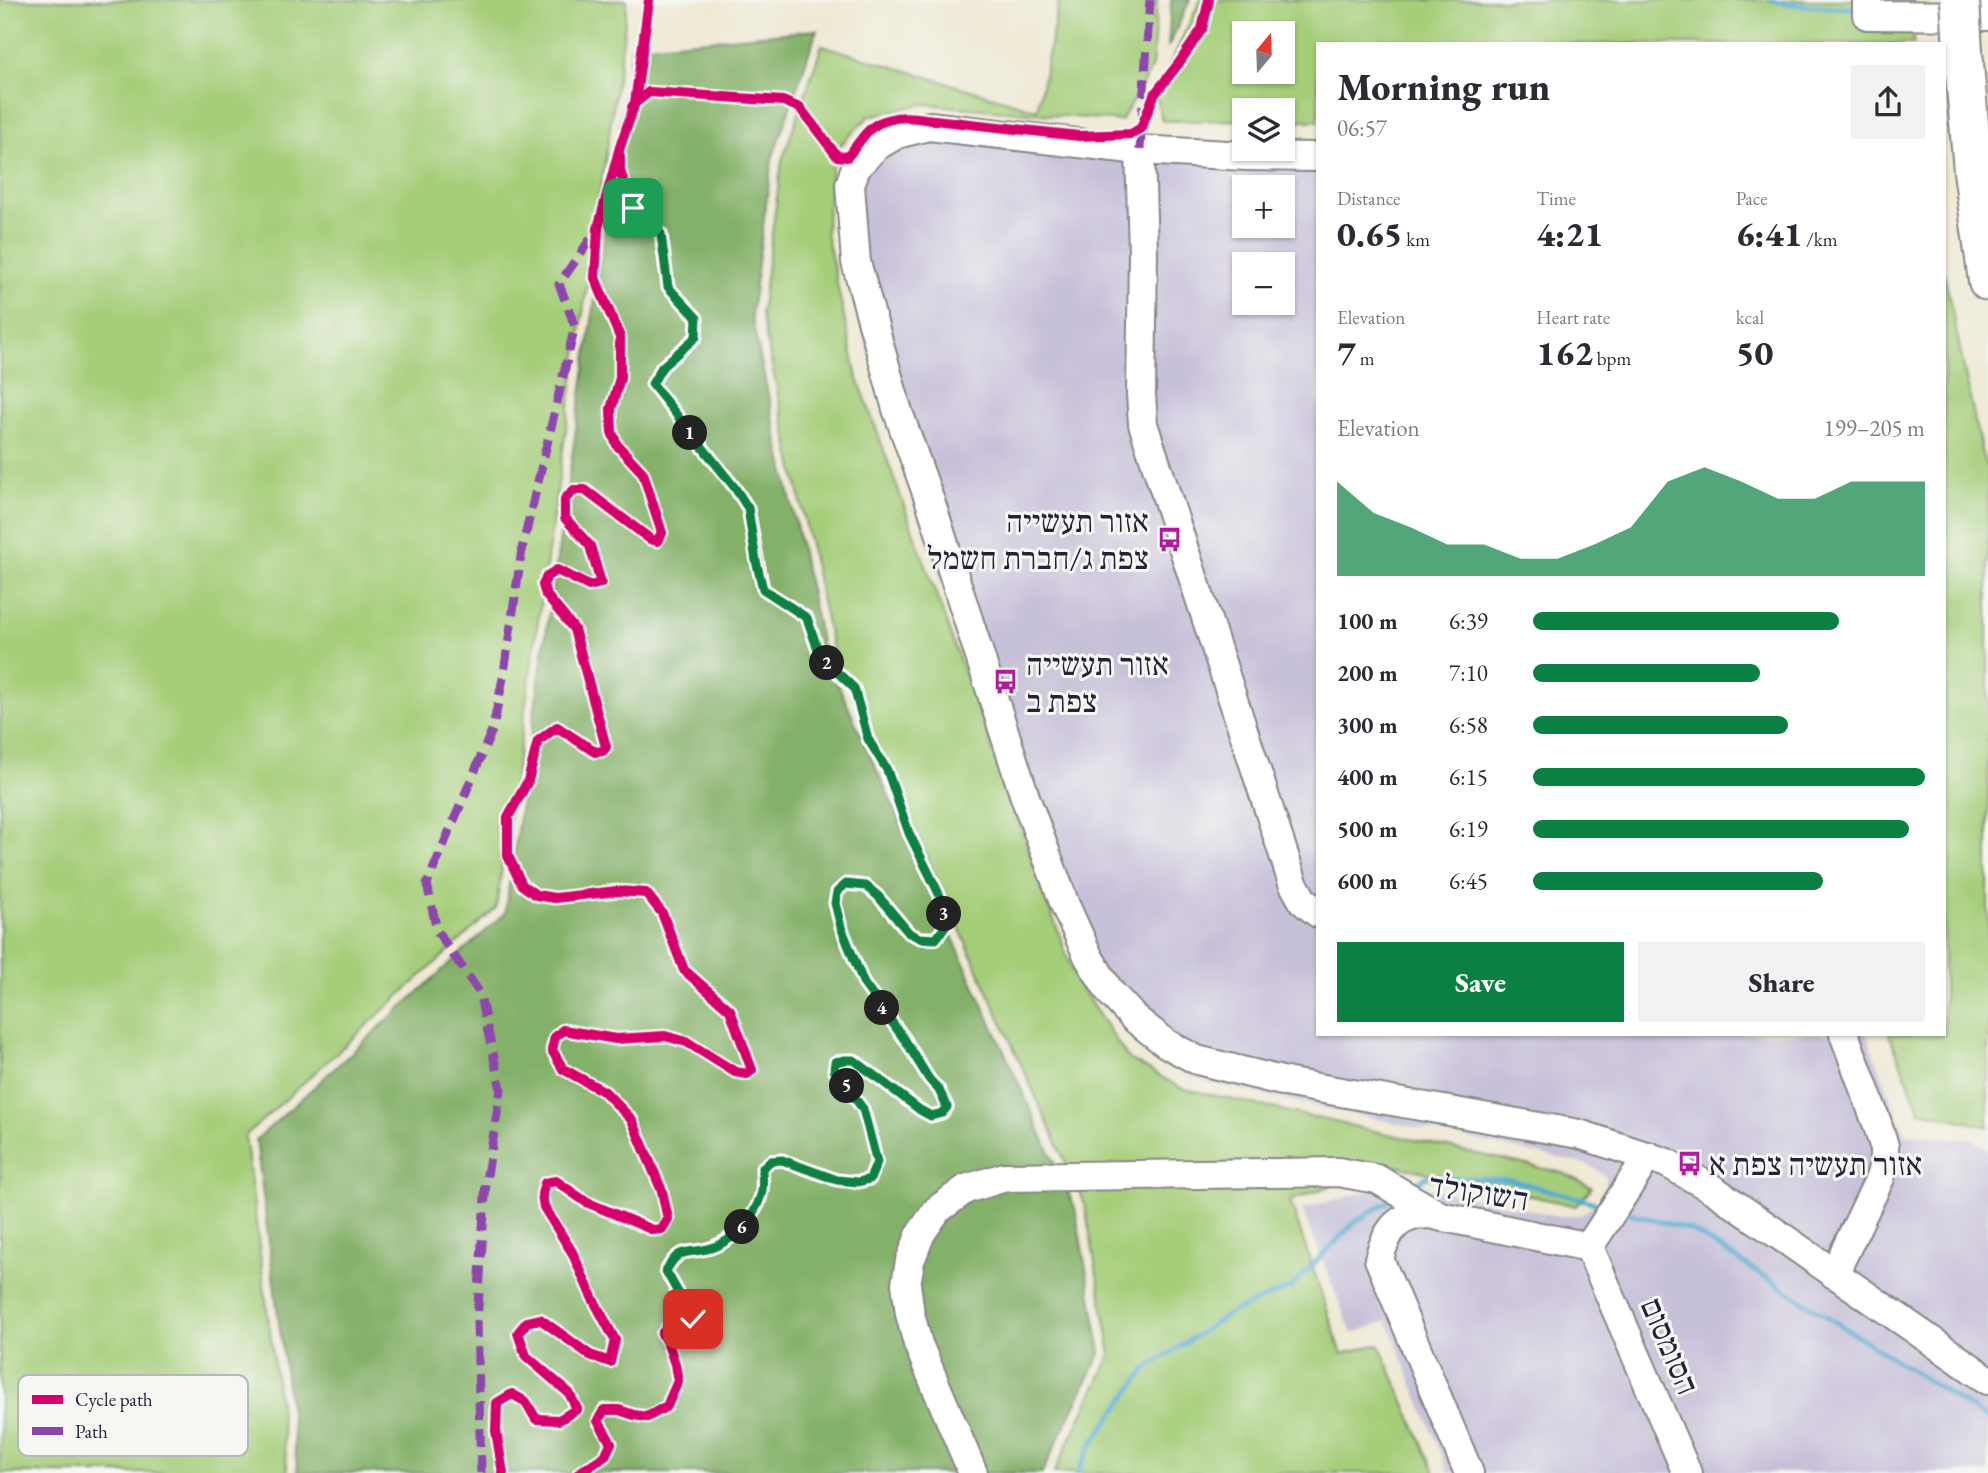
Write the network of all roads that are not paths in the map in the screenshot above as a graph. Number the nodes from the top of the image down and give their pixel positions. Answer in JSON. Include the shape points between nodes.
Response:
{"nodes":[{"id":1,"x":1867,"y":0,"type":"edge"},
{"id":2,"x":1960,"y":0,"type":"edge"},
{"id":3,"x":1988,"y":16,"type":"edge"},
{"id":4,"x":1140,"y":150,"type":"junction"},
{"id":5,"x":1316,"y":158,"type":"edge"},
{"id":6,"x":1988,"y":281,"type":"edge"},
{"id":7,"x":1316,"y":911,"type":"edge"},
{"id":8,"x":1845,"y":1036,"type":"edge"},
{"id":9,"x":1648,"y":1156,"type":"junction"},
{"id":10,"x":1442,"y":1217,"type":"junction"},
{"id":11,"x":1589,"y":1247,"type":"junction"},
{"id":12,"x":1834,"y":1274,"type":"junction"},
{"id":13,"x":1988,"y":1380,"type":"edge"},
{"id":14,"x":973,"y":1473,"type":"edge"},
{"id":15,"x":1469,"y":1473,"type":"edge"},
{"id":16,"x":1686,"y":1473,"type":"edge"}],
"edges":[{"from":1,"to":3,"type":"street","via":[[1867,15]]},
{"from":2,"to":6,"type":"highway","bridge":true,"via":[[1974,183]]},
{"from":4,"to":5,"type":"street"},
{"from":4,"to":7,"type":"street","via":[[1143,424],[1293,883],[1303,901]]},
{"from":4,"to":9,"type":"street","via":[[929,126],[897,134],[875,147],[856,167],[849,186],[856,262],[897,409],[1025,797],[1089,958],[1110,992],[1134,1018],[1197,1060],[1290,1083],[1579,1134]]},
{"from":8,"to":12,"type":"street","via":[[1878,1126],[1884,1163]]},
{"from":9,"to":11,"type":"street"},
{"from":9,"to":12,"type":"street","via":[[1713,1191]]},
{"from":10,"to":11,"type":"street","name":"השוקולד"},
{"from":10,"to":14,"type":"street","via":[[1377,1179],[1338,1172],[1005,1177],[966,1189],[937,1210],[921,1233],[906,1283],[918,1344]]},
{"from":10,"to":15,"type":"street","name":"השוקולד","via":[[1417,1214],[1402,1219],[1391,1229],[1379,1259]]},
{"from":11,"to":16,"type":"street","name":"הסומסום"},
{"from":12,"to":13,"type":"street"}]}
